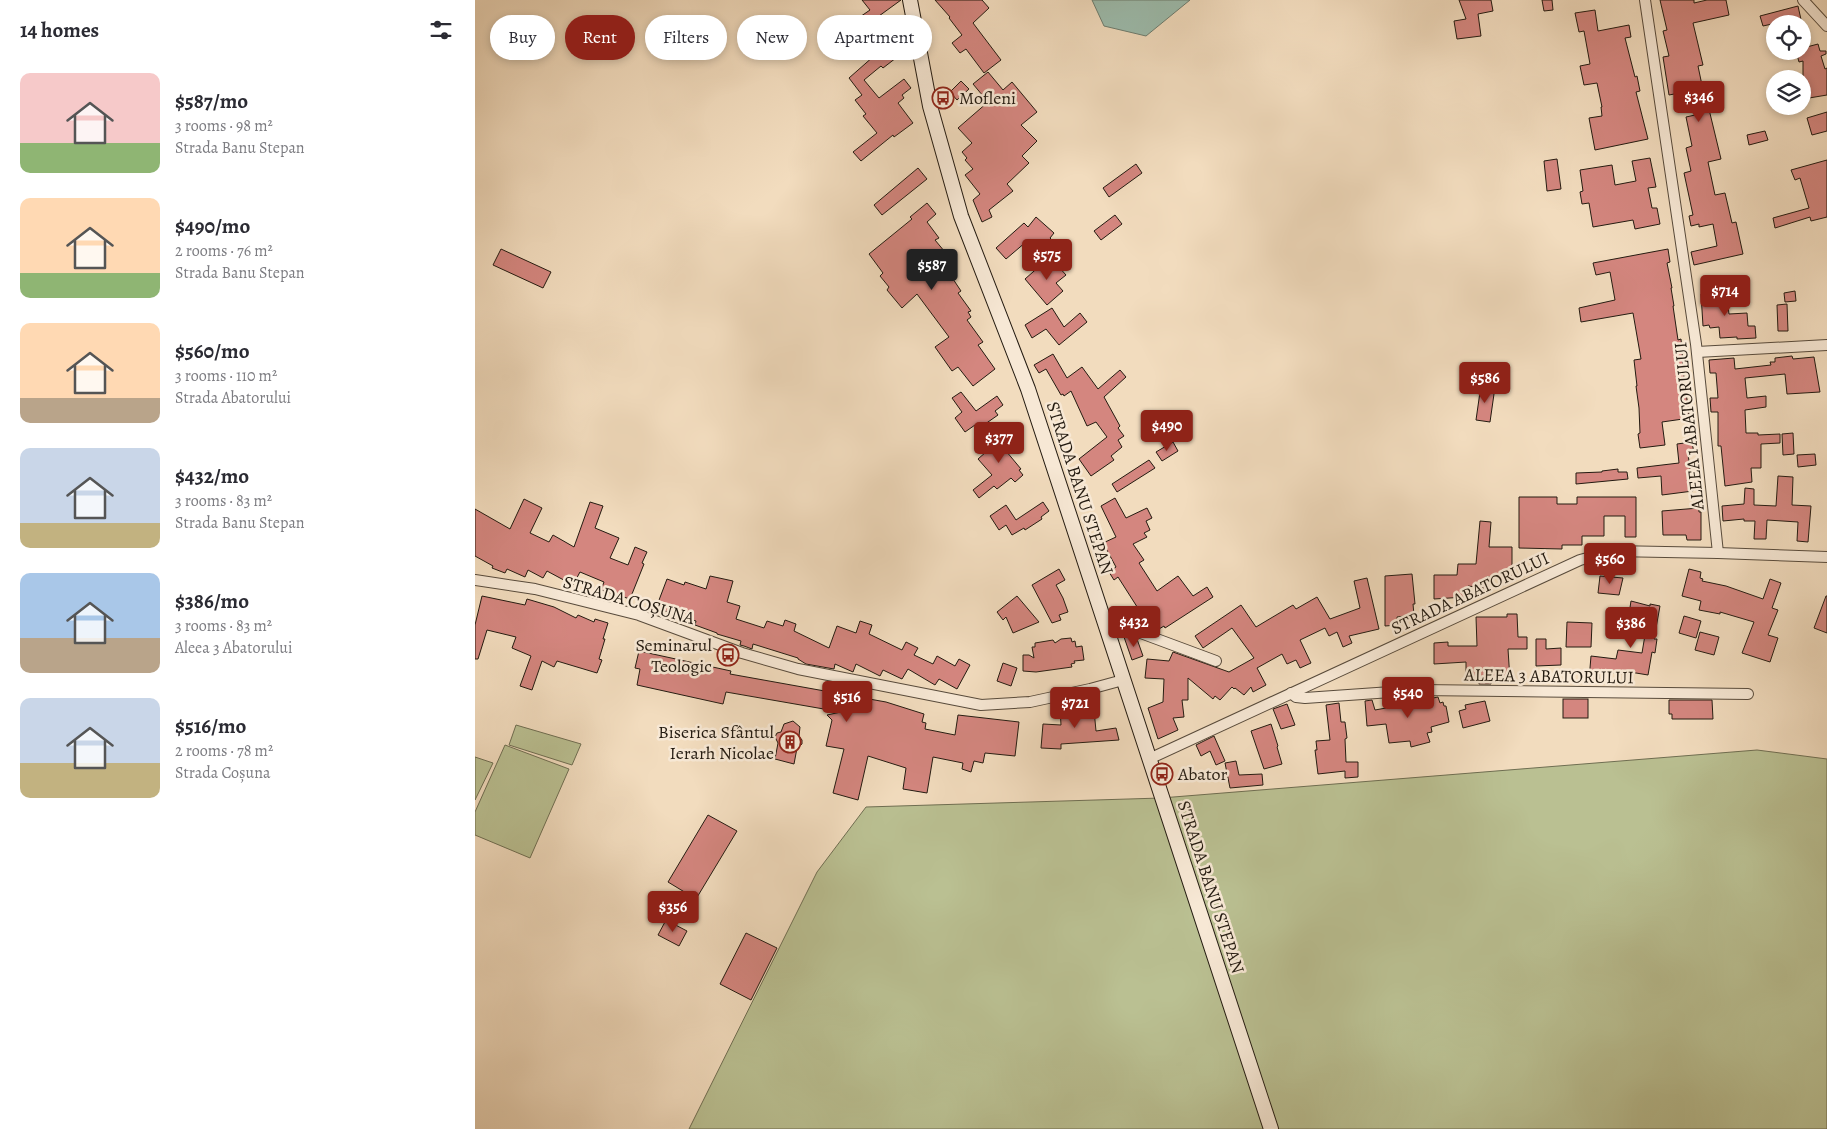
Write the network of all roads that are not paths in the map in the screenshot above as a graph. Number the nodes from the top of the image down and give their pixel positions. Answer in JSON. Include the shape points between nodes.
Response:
{"nodes":[{"id":1,"x":910,"y":0,"type":"edge"},
{"id":2,"x":1645,"y":0,"type":"edge"},
{"id":3,"x":1803,"y":0,"type":"edge"},
{"id":4,"x":1827,"y":26,"type":"edge"},
{"id":5,"x":1827,"y":345,"type":"edge"},
{"id":6,"x":1697,"y":352,"type":"junction"},
{"id":7,"x":1718,"y":553,"type":"junction"},
{"id":8,"x":1827,"y":557,"type":"edge"},
{"id":9,"x":475,"y":580,"type":"edge"},
{"id":10,"x":1103,"y":619,"type":"junction"},
{"id":11,"x":1216,"y":661,"type":"dead end"},
{"id":12,"x":1123,"y":680,"type":"junction"},
{"id":13,"x":1291,"y":693,"type":"junction"},
{"id":14,"x":1748,"y":694,"type":"dead end"},
{"id":15,"x":1149,"y":759,"type":"junction"},
{"id":16,"x":1268,"y":1126,"type":"edge"}],
"edges":[{"from":1,"to":10,"type":"main road","name":"STRADA BANU STEPAN","via":[[930,106],[961,216],[1028,389]]},
{"from":2,"to":6,"type":"street","name":"ALEEA 1 ABATORULUI"},
{"from":3,"to":4,"type":"street"},
{"from":5,"to":6,"type":"street"},
{"from":6,"to":7,"type":"street","name":"ALEEA 1 ABATORULUI"},
{"from":7,"to":8,"type":"street","name":"STRADA ABATORULUI"},
{"from":7,"to":13,"type":"street","name":"STRADA ABATORULUI","via":[[1613,551],[1580,560]]},
{"from":9,"to":12,"type":"street","name":"STRADA COȘUNA","via":[[535,590],[639,616],[797,669],[981,705],[1030,702]]},
{"from":10,"to":11,"type":"street"},
{"from":10,"to":12,"type":"main road","name":"STRADA BANU STEPAN"},
{"from":12,"to":15,"type":"main road","name":"STRADA BANU STEPAN"},
{"from":13,"to":14,"type":"street","name":"ALEEA 3 ABATORULUI","via":[[1305,698],[1420,690]]},
{"from":13,"to":15,"type":"street","name":"STRADA ABATORULUI"},
{"from":15,"to":16,"type":"main road","name":"STRADA BANU STEPAN"}]}
